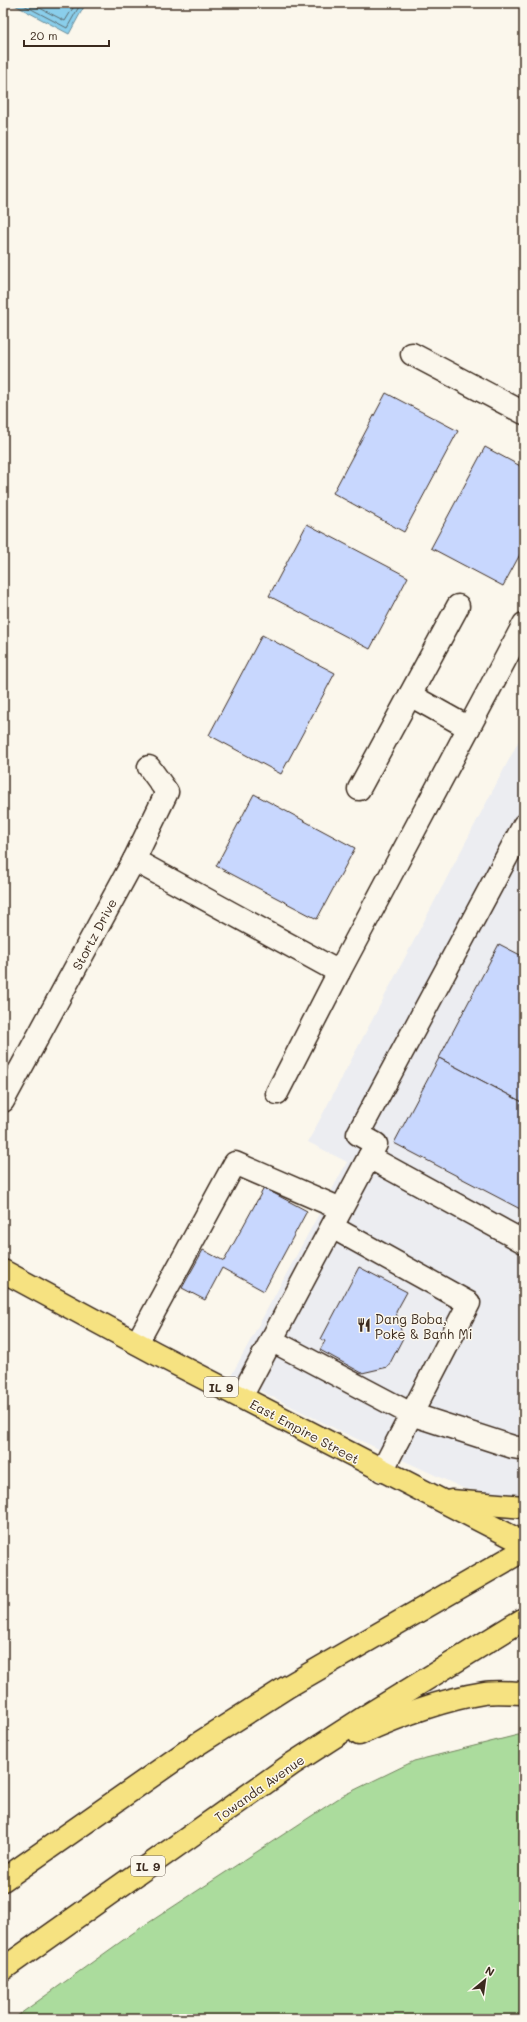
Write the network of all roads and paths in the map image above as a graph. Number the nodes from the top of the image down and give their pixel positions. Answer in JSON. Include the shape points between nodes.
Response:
{"nodes":[{"id":1,"x":412,"y":354,"type":"dead end"},
{"id":2,"x":524,"y":413,"type":"edge"},
{"id":3,"x":458,"y":606,"type":"dead end"},
{"id":4,"x":524,"y":624,"type":"edge"},
{"id":5,"x":410,"y":696,"type":"junction"},
{"id":6,"x":469,"y":728,"type":"junction"},
{"id":7,"x":149,"y":767,"type":"dead end"},
{"id":8,"x":359,"y":789,"type":"dead end"},
{"id":9,"x":524,"y":825,"type":"edge"},
{"id":10,"x":134,"y":860,"type":"junction"},
{"id":11,"x":339,"y":972,"type":"junction"},
{"id":12,"x":277,"y":1093,"type":"dead end"},
{"id":13,"x":3,"y":1101,"type":"edge"},
{"id":14,"x":369,"y":1157,"type":"junction"},
{"id":15,"x":337,"y":1218,"type":"junction"},
{"id":16,"x":524,"y":1242,"type":"edge"},
{"id":17,"x":3,"y":1271,"type":"edge"},
{"id":18,"x":271,"y":1340,"type":"junction"},
{"id":19,"x":137,"y":1343,"type":"junction"},
{"id":20,"x":241,"y":1397,"type":"junction"},
{"id":21,"x":411,"y":1414,"type":"junction"},
{"id":22,"x":524,"y":1448,"type":"edge"},
{"id":23,"x":382,"y":1471,"type":"junction"},
{"id":24,"x":441,"y":1500,"type":"junction"},
{"id":25,"x":524,"y":1507,"type":"edge"},
{"id":26,"x":524,"y":1543,"type":"edge"},
{"id":27,"x":524,"y":1550,"type":"edge"},
{"id":28,"x":524,"y":1619,"type":"edge"},
{"id":29,"x":524,"y":1693,"type":"edge"},
{"id":30,"x":292,"y":1764,"type":"junction"},
{"id":31,"x":3,"y":1880,"type":"edge"},
{"id":32,"x":3,"y":1969,"type":"edge"}],
"edges":[{"from":1,"to":2,"type":"street"},
{"from":3,"to":5,"type":"street"},
{"from":4,"to":6,"type":"street"},
{"from":5,"to":6,"type":"street"},
{"from":5,"to":8,"type":"street"},
{"from":6,"to":11,"type":"street"},
{"from":7,"to":10,"type":"street","name":"Stortz Drive","via":[[167,792]]},
{"from":9,"to":14,"type":"street","via":[[358,1134],[376,1144]]},
{"from":10,"to":11,"type":"street"},
{"from":10,"to":13,"type":"street","name":"Stortz Drive"},
{"from":11,"to":12,"type":"street"},
{"from":14,"to":15,"type":"street"},
{"from":14,"to":16,"type":"street"},
{"from":15,"to":18,"type":"street"},
{"from":15,"to":19,"type":"street","via":[[235,1163]]},
{"from":15,"to":21,"type":"street","via":[[469,1303]]},
{"from":17,"to":19,"type":"main road","name":"East Empire Street","number":"IL 9"},
{"from":18,"to":20,"type":"street"},
{"from":18,"to":21,"type":"street"},
{"from":19,"to":20,"type":"main road","name":"East Empire Street","number":"IL 9"},
{"from":20,"to":23,"type":"main road","name":"East Empire Street","number":"IL 9"},
{"from":21,"to":22,"type":"street","via":[[513,1447]]},
{"from":21,"to":23,"type":"street"},
{"from":23,"to":24,"type":"main road","name":"East Empire Street","number":"IL 9"},
{"from":24,"to":25,"type":"main road"},
{"from":24,"to":26,"type":"main road","name":"East Empire Street","number":"IL 9"},
{"from":27,"to":31,"type":"main road","via":[[287,1687],[193,1747]]},
{"from":28,"to":30,"type":"main road","name":"Towanda Avenue"},
{"from":29,"to":30,"type":"main road","number":"IL 9","via":[[486,1692],[402,1714]]},
{"from":30,"to":32,"type":"main road","name":"Towanda Avenue","number":"IL 9"}]}
